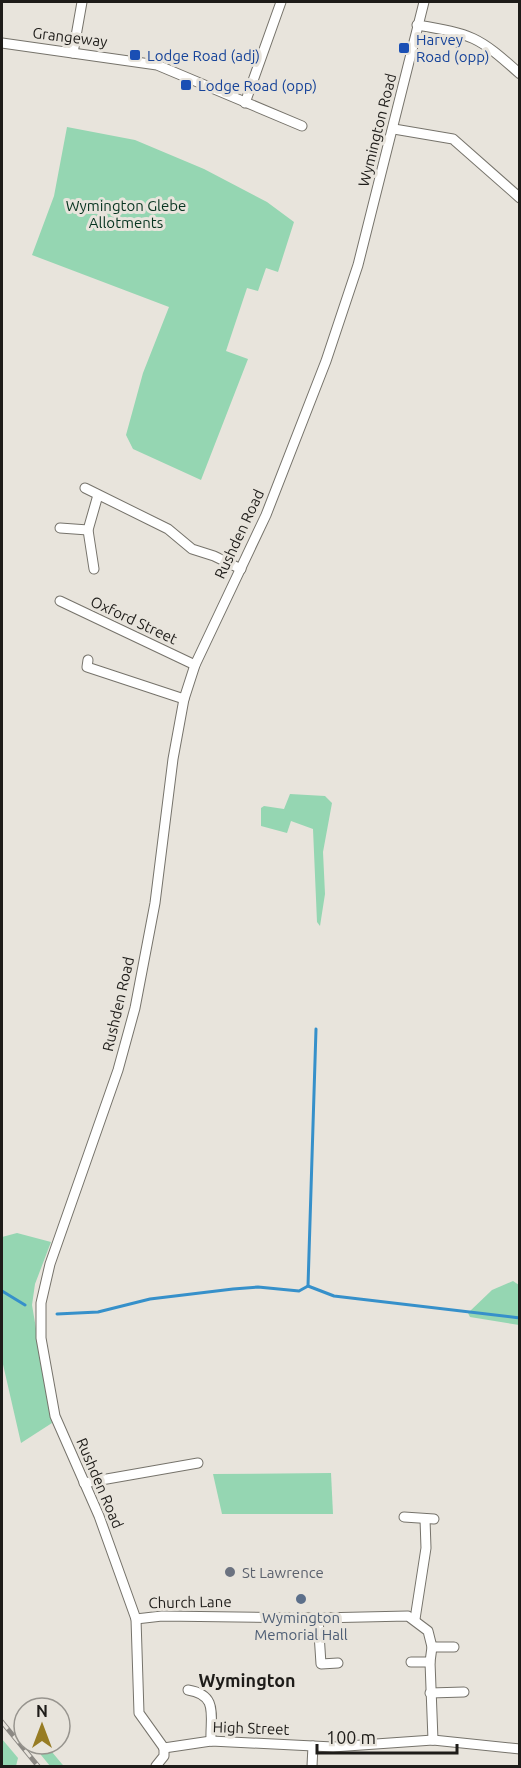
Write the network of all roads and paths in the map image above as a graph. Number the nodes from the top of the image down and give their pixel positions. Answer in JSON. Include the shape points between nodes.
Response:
{"nodes":[{"id":1,"x":82,"y":2,"type":"edge"},
{"id":2,"x":281,"y":2,"type":"edge"},
{"id":3,"x":424,"y":2,"type":"edge"},
{"id":4,"x":417,"y":25,"type":"junction"},
{"id":5,"x":2,"y":43,"type":"edge"},
{"id":6,"x":73,"y":53,"type":"junction"},
{"id":7,"x":519,"y":74,"type":"edge"},
{"id":8,"x":245,"y":103,"type":"junction"},
{"id":9,"x":302,"y":126,"type":"dead end"},
{"id":10,"x":394,"y":129,"type":"junction"},
{"id":11,"x":519,"y":198,"type":"edge"},
{"id":12,"x":358,"y":265,"type":"joint"},
{"id":13,"x":85,"y":488,"type":"dead end"},
{"id":14,"x":99,"y":495,"type":"junction"},
{"id":15,"x":60,"y":528,"type":"dead end"},
{"id":16,"x":87,"y":530,"type":"junction"},
{"id":17,"x":94,"y":569,"type":"dead end"},
{"id":18,"x":241,"y":569,"type":"junction"},
{"id":19,"x":60,"y":601,"type":"dead end"},
{"id":20,"x":88,"y":660,"type":"dead end"},
{"id":21,"x":195,"y":665,"type":"junction"},
{"id":22,"x":184,"y":699,"type":"junction"},
{"id":23,"x":198,"y":1463,"type":"dead end"},
{"id":24,"x":84,"y":1483,"type":"junction"},
{"id":25,"x":404,"y":1517,"type":"dead end"},
{"id":26,"x":318,"y":1618,"type":"junction"},
{"id":27,"x":136,"y":1619,"type":"junction"},
{"id":28,"x":416,"y":1619,"type":"junction"},
{"id":29,"x":432,"y":1647,"type":"junction"},
{"id":30,"x":454,"y":1647,"type":"dead end"},
{"id":31,"x":411,"y":1662,"type":"dead end"},
{"id":32,"x":430,"y":1662,"type":"junction"},
{"id":33,"x":338,"y":1663,"type":"dead end"},
{"id":34,"x":188,"y":1690,"type":"dead end"},
{"id":35,"x":465,"y":1692,"type":"dead end"},
{"id":36,"x":430,"y":1693,"type":"junction"},
{"id":37,"x":433,"y":1740,"type":"junction"},
{"id":38,"x":211,"y":1741,"type":"junction"},
{"id":39,"x":313,"y":1746,"type":"junction"},
{"id":40,"x":164,"y":1748,"type":"junction"},
{"id":41,"x":518,"y":1748,"type":"edge"},
{"id":42,"x":156,"y":1767,"type":"edge"},
{"id":43,"x":312,"y":1767,"type":"edge"}],
"edges":[{"from":1,"to":6,"type":"street"},
{"from":2,"to":8,"type":"street"},
{"from":3,"to":4,"type":"street","name":"Wymington Road"},
{"from":4,"to":7,"type":"street","via":[[465,33],[488,44]]},
{"from":4,"to":10,"type":"street","name":"Wymington Road"},
{"from":5,"to":6,"type":"street","name":"Grangeway"},
{"from":6,"to":8,"type":"street","name":"Grangeway","via":[[157,65]]},
{"from":8,"to":9,"type":"street","name":"Grangeway"},
{"from":10,"to":11,"type":"street","via":[[453,139]]},
{"from":10,"to":12,"type":"street","name":"Wymington Road"},
{"from":12,"to":18,"type":"street","name":"Rushden Road","via":[[297,439]]},
{"from":13,"to":14,"type":"street"},
{"from":14,"to":16,"type":"street"},
{"from":14,"to":18,"type":"street","via":[[168,529],[192,549]]},
{"from":15,"to":16,"type":"street"},
{"from":16,"to":17,"type":"street"},
{"from":18,"to":21,"type":"street","name":"Rushden Road"},
{"from":19,"to":21,"type":"street","name":"Oxford Street"},
{"from":20,"to":22,"type":"street","via":[[87,667]]},
{"from":21,"to":22,"type":"street","name":"Rushden Road"},
{"from":22,"to":24,"type":"street","name":"Rushden Road","via":[[155,903],[135,1008],[118,1070],[50,1263],[41,1303],[41,1338],[55,1416]]},
{"from":23,"to":24,"type":"street"},
{"from":24,"to":27,"type":"street","name":"Rushden Road"},
{"from":25,"to":28,"type":"street","via":[[429,1519]]},
{"from":26,"to":27,"type":"street","name":"Church Lane"},
{"from":26,"to":28,"type":"street","name":"Church Lane"},
{"from":26,"to":33,"type":"street","via":[[321,1664]]},
{"from":27,"to":40,"type":"street","name":"Rushden Road","via":[[137,1705],[142,1720]]},
{"from":28,"to":29,"type":"street","via":[[428,1631]]},
{"from":29,"to":30,"type":"street"},
{"from":29,"to":32,"type":"street"},
{"from":31,"to":32,"type":"street"},
{"from":32,"to":36,"type":"street"},
{"from":34,"to":38,"type":"street","via":[[207,1696]]},
{"from":35,"to":36,"type":"street"},
{"from":36,"to":37,"type":"street"},
{"from":37,"to":39,"type":"street","name":"High Street"},
{"from":37,"to":41,"type":"street","name":"High Street"},
{"from":38,"to":39,"type":"street","name":"High Street"},
{"from":38,"to":40,"type":"street","name":"High Street"},
{"from":39,"to":43,"type":"street"},
{"from":40,"to":42,"type":"street","via":[[164,1756]]}]}
